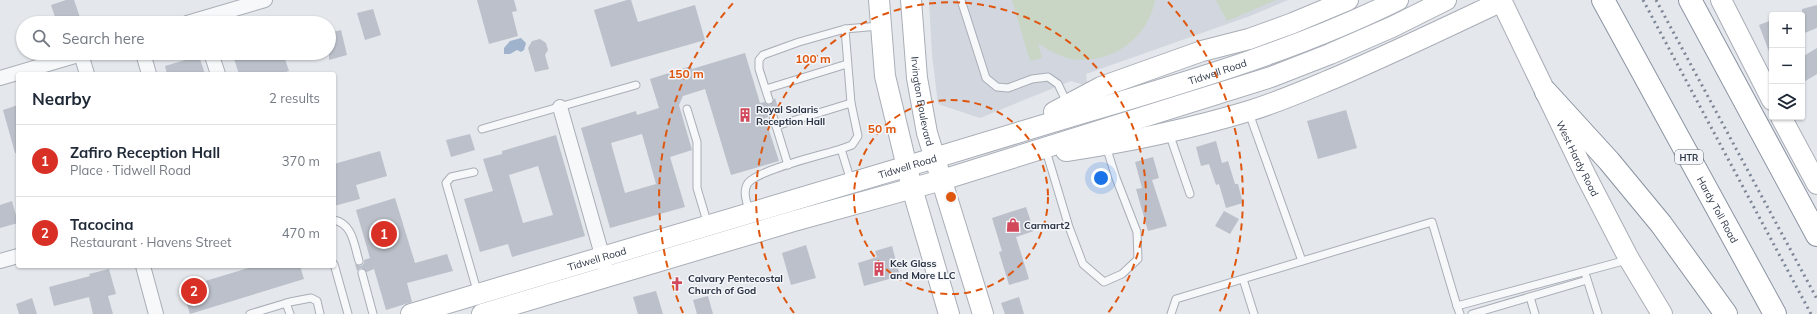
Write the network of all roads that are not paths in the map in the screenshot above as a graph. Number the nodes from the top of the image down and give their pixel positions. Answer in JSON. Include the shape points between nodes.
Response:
{"nodes":[{"id":1,"x":265,"y":0,"type":"edge"},
{"id":2,"x":879,"y":0,"type":"edge"},
{"id":3,"x":911,"y":0,"type":"edge"},
{"id":4,"x":961,"y":0,"type":"edge"},
{"id":5,"x":1348,"y":0,"type":"edge"},
{"id":6,"x":1398,"y":0,"type":"edge"},
{"id":7,"x":1446,"y":0,"type":"edge"},
{"id":8,"x":1472,"y":0,"type":"edge"},
{"id":9,"x":1501,"y":0,"type":"edge"},
{"id":10,"x":1603,"y":0,"type":"edge"},
{"id":11,"x":1690,"y":0,"type":"edge"},
{"id":12,"x":1721,"y":0,"type":"edge"},
{"id":13,"x":217,"y":16,"type":"edge"},
{"id":14,"x":1465,"y":19,"type":"junction"},
{"id":15,"x":880,"y":26,"type":"junction"},
{"id":16,"x":845,"y":29,"type":"junction"},
{"id":17,"x":62,"y":60,"type":"edge"},
{"id":18,"x":84,"y":60,"type":"edge"},
{"id":19,"x":145,"y":60,"type":"edge"},
{"id":20,"x":213,"y":60,"type":"edge"},
{"id":21,"x":847,"y":64,"type":"junction"},
{"id":22,"x":21,"y":72,"type":"edge"},
{"id":23,"x":87,"y":72,"type":"edge"},
{"id":24,"x":148,"y":72,"type":"edge"},
{"id":25,"x":217,"y":72,"type":"edge"},
{"id":26,"x":16,"y":73,"type":"edge"},
{"id":27,"x":0,"y":78,"type":"edge"},
{"id":28,"x":636,"y":85,"type":"dead end"},
{"id":29,"x":766,"y":89,"type":"junction"},
{"id":30,"x":1546,"y":92,"type":"junction"},
{"id":31,"x":1769,"y":94,"type":"edge"},
{"id":32,"x":769,"y":100,"type":"dead end"},
{"id":33,"x":852,"y":103,"type":"junction"},
{"id":34,"x":1068,"y":105,"type":"junction"},
{"id":35,"x":560,"y":107,"type":"junction"},
{"id":36,"x":687,"y":108,"type":"dead end"},
{"id":37,"x":1248,"y":111,"type":"junction"},
{"id":38,"x":773,"y":116,"type":"dead end"},
{"id":39,"x":1783,"y":120,"type":"edge"},
{"id":40,"x":776,"y":126,"type":"junction"},
{"id":41,"x":482,"y":129,"type":"dead end"},
{"id":42,"x":1169,"y":133,"type":"junction"},
{"id":43,"x":1013,"y":134,"type":"junction"},
{"id":44,"x":1106,"y":145,"type":"junction"},
{"id":45,"x":840,"y":149,"type":"junction"},
{"id":46,"x":1047,"y":154,"type":"junction"},
{"id":47,"x":935,"y":158,"type":"junction"},
{"id":48,"x":1009,"y":159,"type":"junction"},
{"id":49,"x":788,"y":165,"type":"junction"},
{"id":50,"x":906,"y":167,"type":"junction"},
{"id":51,"x":474,"y":172,"type":"dead end"},
{"id":52,"x":942,"y":180,"type":"junction"},
{"id":53,"x":851,"y":183,"type":"junction"},
{"id":54,"x":1817,"y":184,"type":"edge"},
{"id":55,"x":912,"y":188,"type":"junction"},
{"id":56,"x":1190,"y":194,"type":"dead end"},
{"id":57,"x":746,"y":214,"type":"junction"},
{"id":58,"x":336,"y":220,"type":"edge"},
{"id":59,"x":708,"y":225,"type":"junction"},
{"id":60,"x":1817,"y":235,"type":"edge"},
{"id":61,"x":747,"y":236,"type":"junction"},
{"id":62,"x":602,"y":256,"type":"junction"},
{"id":63,"x":16,"y":257,"type":"edge"},
{"id":64,"x":1629,"y":259,"type":"junction"},
{"id":65,"x":0,"y":261,"type":"edge"},
{"id":66,"x":359,"y":261,"type":"dead end"},
{"id":67,"x":1302,"y":261,"type":"junction"},
{"id":68,"x":144,"y":268,"type":"edge"},
{"id":69,"x":335,"y":268,"type":"edge"},
{"id":70,"x":1584,"y":270,"type":"junction"},
{"id":71,"x":362,"y":273,"type":"dead end"},
{"id":72,"x":608,"y":276,"type":"junction"},
{"id":73,"x":1243,"y":279,"type":"junction"},
{"id":74,"x":1587,"y":280,"type":"junction"},
{"id":75,"x":478,"y":294,"type":"junction"},
{"id":76,"x":1530,"y":297,"type":"junction"},
{"id":77,"x":286,"y":303,"type":"junction"},
{"id":78,"x":1458,"y":312,"type":"edge"},
{"id":79,"x":156,"y":314,"type":"edge"},
{"id":80,"x":250,"y":314,"type":"edge"},
{"id":81,"x":290,"y":314,"type":"edge"},
{"id":82,"x":320,"y":314,"type":"edge"},
{"id":83,"x":348,"y":314,"type":"edge"},
{"id":84,"x":373,"y":314,"type":"edge"},
{"id":85,"x":411,"y":314,"type":"edge"},
{"id":86,"x":482,"y":314,"type":"edge"},
{"id":87,"x":949,"y":314,"type":"edge"},
{"id":88,"x":983,"y":314,"type":"edge"},
{"id":89,"x":1171,"y":314,"type":"edge"},
{"id":90,"x":1254,"y":314,"type":"edge"},
{"id":91,"x":1472,"y":314,"type":"edge"},
{"id":92,"x":1535,"y":314,"type":"edge"},
{"id":93,"x":1598,"y":314,"type":"edge"},
{"id":94,"x":1662,"y":314,"type":"edge"},
{"id":95,"x":1726,"y":314,"type":"edge"},
{"id":96,"x":1775,"y":314,"type":"edge"}],
"edges":[{"from":1,"to":13,"type":"street"},
{"from":2,"to":15,"type":"main road"},
{"from":3,"to":47,"type":"main road","name":"Irvington Boulevard","via":[[917,78],[927,134]]},
{"from":4,"to":34,"type":"lane","via":[[986,78],[997,87],[1008,88],[1032,79],[1048,77],[1058,84]]},
{"from":5,"to":34,"type":"main road","via":[[1293,23],[1202,51],[1108,85]]},
{"from":6,"to":43,"type":"main road","name":"Tidwell Road","via":[[1322,34],[1264,56]]},
{"from":7,"to":48,"type":"main road","name":"Tidwell Road","via":[[1371,36],[1271,77]]},
{"from":8,"to":14,"type":"main road"},
{"from":9,"to":14,"type":"main road"},
{"from":9,"to":30,"type":"main road","name":"West Hardy Road"},
{"from":10,"to":96,"type":"highway","name":"Hardy Toll Road","number":"HTR"},
{"from":11,"to":60,"type":"highway"},
{"from":12,"to":31,"type":"main road"},
{"from":14,"to":37,"type":"main road","via":[[1392,54]]},
{"from":15,"to":16,"type":"lane"},
{"from":15,"to":50,"type":"main road","via":[[885,76]]},
{"from":16,"to":21,"type":"lane"},
{"from":16,"to":29,"type":"lane","via":[[799,42],[763,56],[759,60],[759,69]]},
{"from":17,"to":22,"type":"street"},
{"from":18,"to":23,"type":"street"},
{"from":19,"to":24,"type":"street"},
{"from":20,"to":25,"type":"street"},
{"from":21,"to":29,"type":"lane"},
{"from":21,"to":33,"type":"lane"},
{"from":26,"to":27,"type":"street"},
{"from":28,"to":35,"type":"lane"},
{"from":29,"to":32,"type":"lane"},
{"from":30,"to":64,"type":"main road","name":"West Hardy Road"},
{"from":30,"to":95,"type":"highway","via":[[1652,213]]},
{"from":33,"to":40,"type":"lane"},
{"from":33,"to":45,"type":"lane","via":[[858,136],[852,145]]},
{"from":34,"to":43,"type":"main road"},
{"from":35,"to":41,"type":"lane"},
{"from":35,"to":62,"type":"street"},
{"from":36,"to":59,"type":"lane","via":[[697,142],[697,188]]},
{"from":37,"to":42,"type":"main road"},
{"from":37,"to":67,"type":"lane"},
{"from":38,"to":40,"type":"lane"},
{"from":39,"to":54,"type":"main road"},
{"from":40,"to":49,"type":"lane"},
{"from":42,"to":44,"type":"main road"},
{"from":42,"to":56,"type":"lane"},
{"from":43,"to":47,"type":"main road","name":"Tidwell Road"},
{"from":44,"to":46,"type":"main road"},
{"from":44,"to":46,"type":"lane","via":[[1137,232],[1138,259],[1122,274],[1104,282],[1083,264],[1069,228]]},
{"from":45,"to":49,"type":"lane"},
{"from":45,"to":53,"type":"lane"},
{"from":46,"to":48,"type":"main road"},
{"from":47,"to":50,"type":"main road","name":"Tidwell Road"},
{"from":47,"to":52,"type":"main road","name":"Irvington Boulevard"},
{"from":48,"to":52,"type":"main road","name":"Tidwell Road"},
{"from":49,"to":57,"type":"lane","via":[[754,177],[748,184],[745,192]]},
{"from":50,"to":53,"type":"main road","name":"Tidwell Road"},
{"from":50,"to":55,"type":"main road"},
{"from":51,"to":75,"type":"lane","via":[[451,177],[446,183]]},
{"from":52,"to":55,"type":"main road","name":"Tidwell Road"},
{"from":52,"to":88,"type":"main road","name":"Irvington Boulevard"},
{"from":53,"to":57,"type":"main road","name":"Tidwell Road"},
{"from":55,"to":61,"type":"main road","name":"Tidwell Road"},
{"from":55,"to":87,"type":"main road"},
{"from":57,"to":59,"type":"main road","name":"Tidwell Road"},
{"from":57,"to":61,"type":"main road"},
{"from":58,"to":66,"type":"lane","via":[[348,228]]},
{"from":59,"to":62,"type":"main road","name":"Tidwell Road"},
{"from":61,"to":72,"type":"main road","name":"Tidwell Road"},
{"from":62,"to":72,"type":"street"},
{"from":62,"to":75,"type":"main road","name":"Tidwell Road"},
{"from":63,"to":65,"type":"street"},
{"from":64,"to":70,"type":"lane"},
{"from":64,"to":94,"type":"main road","name":"West Hardy Road"},
{"from":67,"to":73,"type":"lane"},
{"from":67,"to":78,"type":"lane","via":[[1432,222]]},
{"from":68,"to":79,"type":"street"},
{"from":69,"to":83,"type":"lane"},
{"from":70,"to":74,"type":"lane"},
{"from":70,"to":78,"type":"lane","via":[[1469,303]]},
{"from":71,"to":84,"type":"lane"},
{"from":72,"to":86,"type":"main road","name":"Tidwell Road"},
{"from":73,"to":89,"type":"lane","via":[[1176,299]]},
{"from":73,"to":90,"type":"lane"},
{"from":74,"to":76,"type":"lane"},
{"from":74,"to":93,"type":"lane"},
{"from":75,"to":85,"type":"main road","name":"Tidwell Road"},
{"from":76,"to":91,"type":"lane"},
{"from":76,"to":92,"type":"lane"},
{"from":77,"to":80,"type":"lane"},
{"from":77,"to":81,"type":"lane"},
{"from":77,"to":82,"type":"lane","via":[[311,298],[317,301]]}]}
